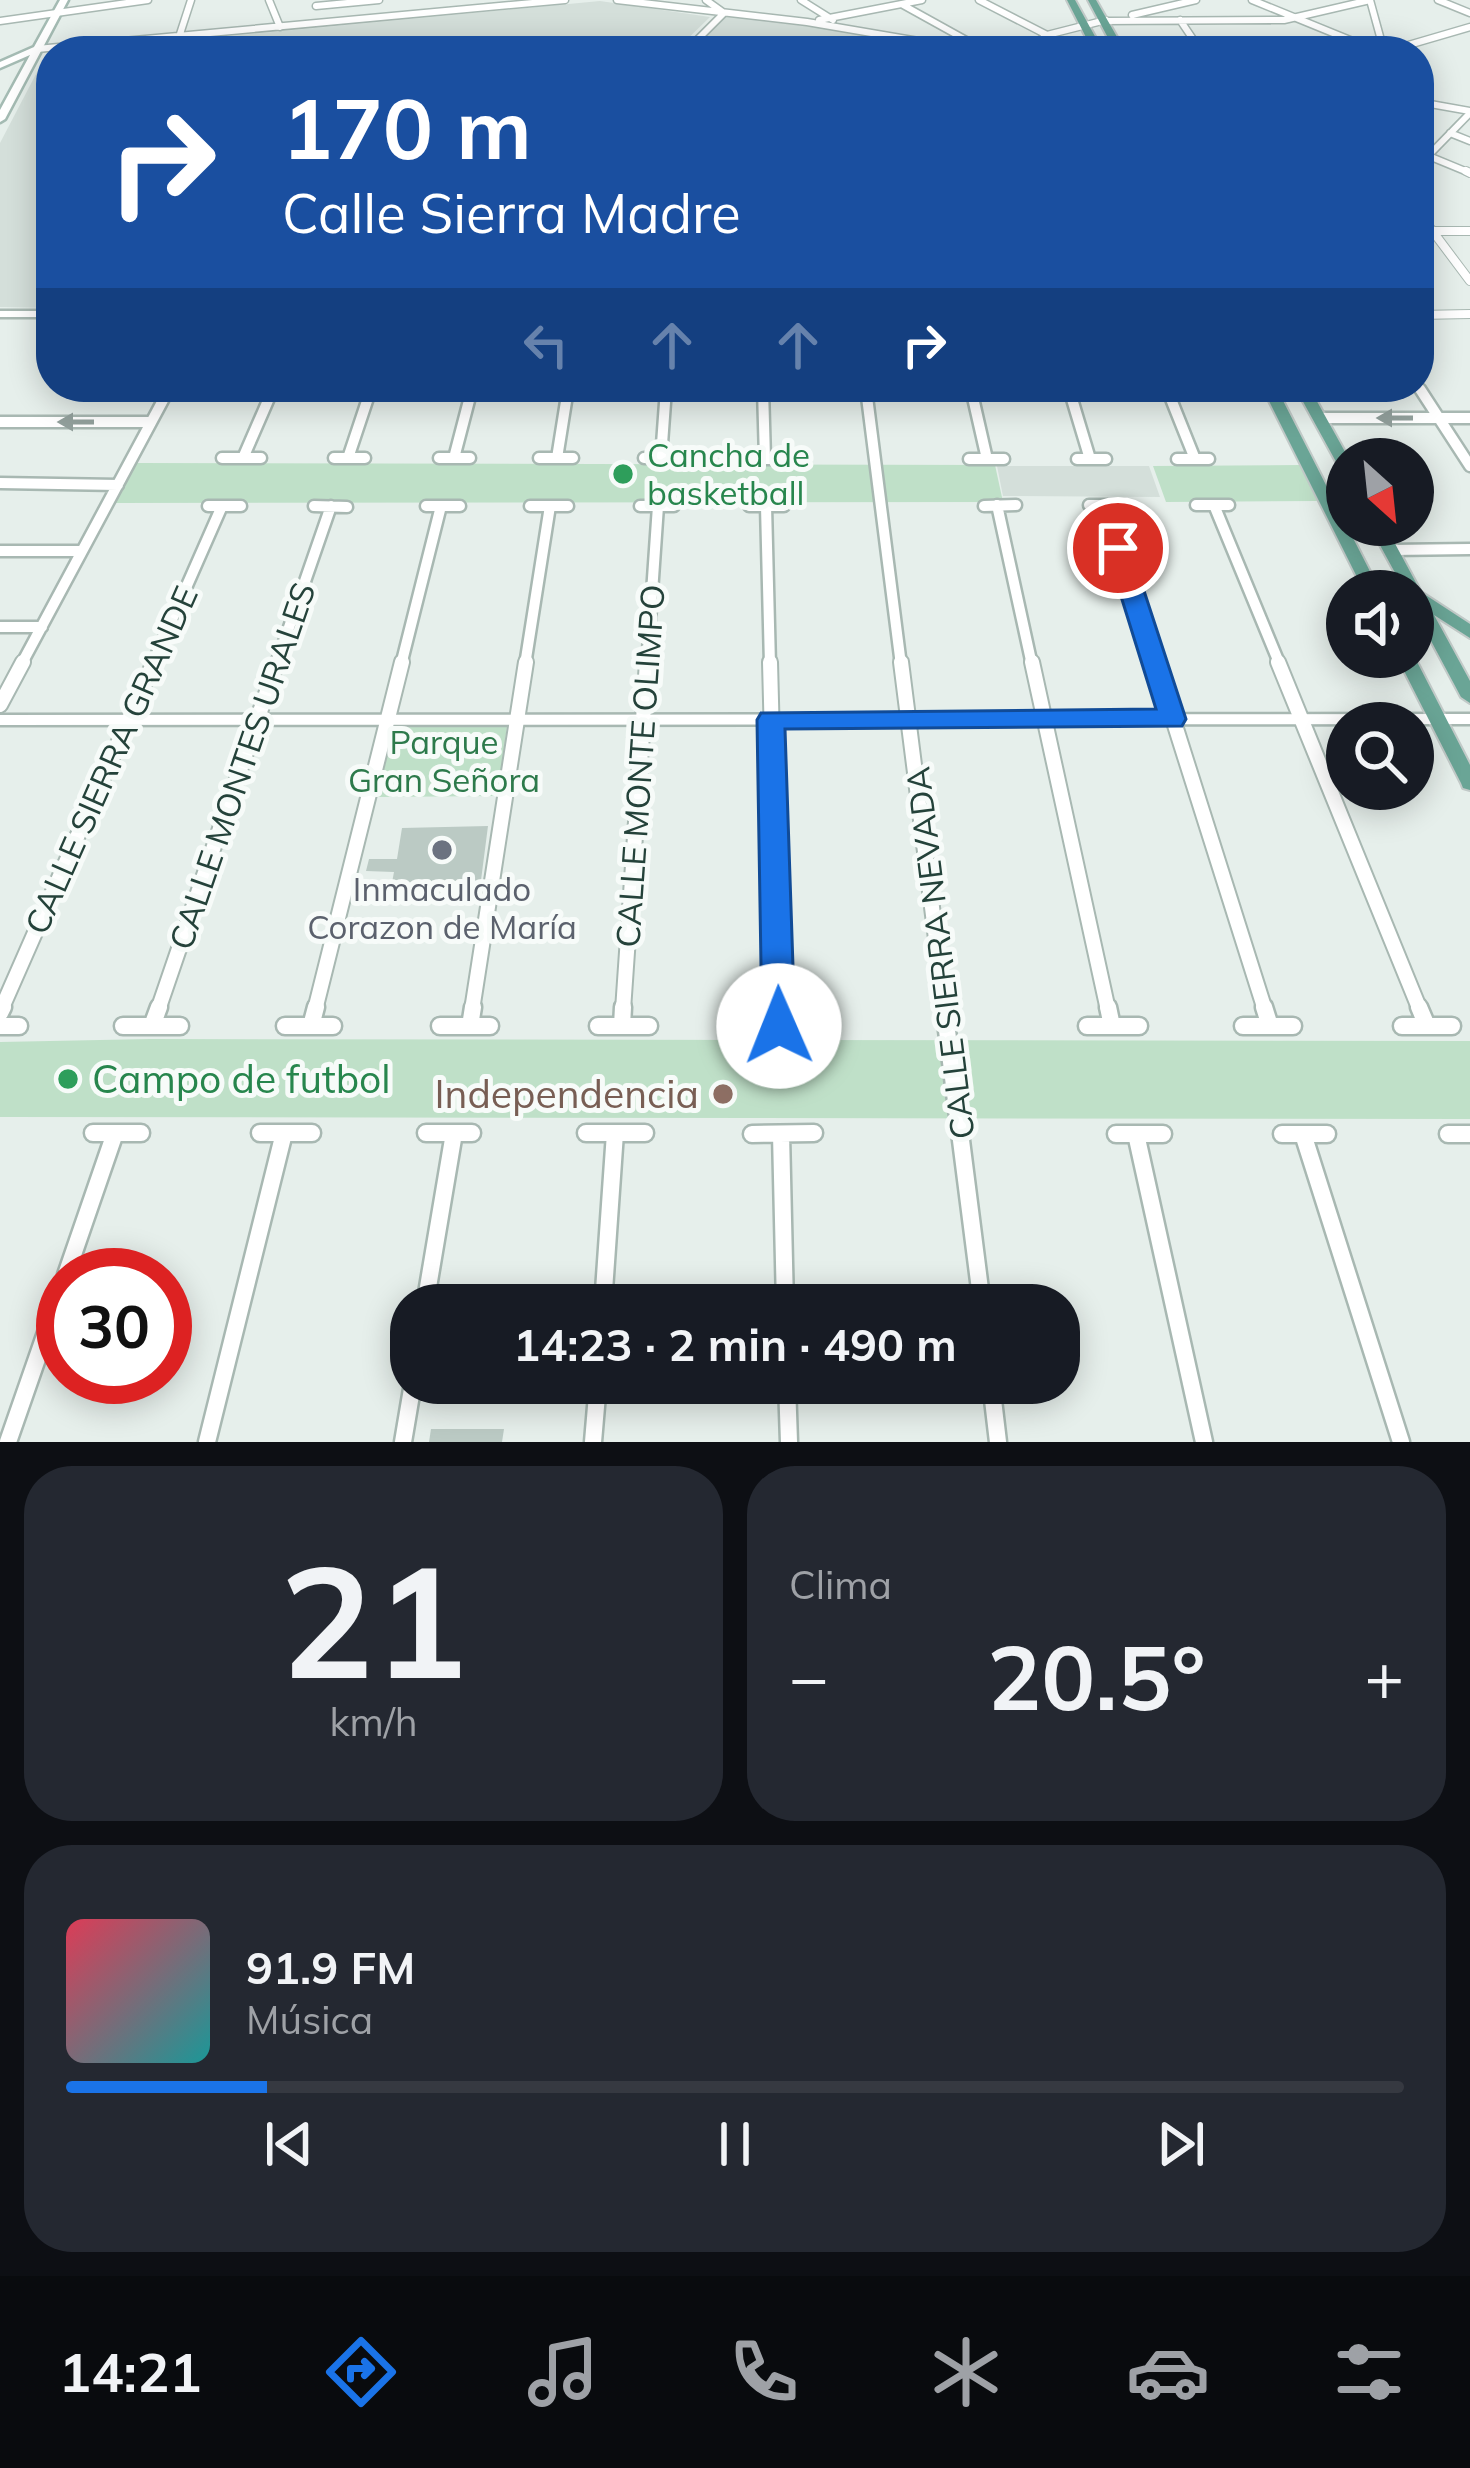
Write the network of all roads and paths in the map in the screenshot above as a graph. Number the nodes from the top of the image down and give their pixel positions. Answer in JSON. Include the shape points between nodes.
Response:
{"nodes":[{"id":1,"x":64,"y":0,"type":"edge"},
{"id":2,"x":148,"y":0,"type":"edge"},
{"id":3,"x":191,"y":0,"type":"edge"},
{"id":4,"x":269,"y":0,"type":"edge"},
{"id":5,"x":379,"y":0,"type":"edge"},
{"id":6,"x":562,"y":0,"type":"edge"},
{"id":7,"x":617,"y":0,"type":"edge"},
{"id":8,"x":705,"y":0,"type":"edge"},
{"id":9,"x":800,"y":0,"type":"edge"},
{"id":10,"x":922,"y":0,"type":"edge"},
{"id":11,"x":979,"y":0,"type":"edge"},
{"id":12,"x":1092,"y":0,"type":"edge"},
{"id":13,"x":1196,"y":0,"type":"edge"},
{"id":14,"x":1252,"y":0,"type":"edge"},
{"id":15,"x":1370,"y":0,"type":"edge"},
{"id":16,"x":1438,"y":0,"type":"edge"},
{"id":17,"x":630,"y":1,"type":"edge"},
{"id":18,"x":898,"y":2,"type":"edge"},
{"id":19,"x":1069,"y":2,"type":"edge"},
{"id":20,"x":315,"y":3,"type":"edge"},
{"id":21,"x":468,"y":5,"type":"edge"},
{"id":22,"x":665,"y":7,"type":"junction"},
{"id":23,"x":57,"y":13,"type":"junction"},
{"id":24,"x":724,"y":13,"type":"junction"},
{"id":25,"x":1138,"y":13,"type":"junction"},
{"id":26,"x":1470,"y":13,"type":"edge"},
{"id":27,"x":830,"y":18,"type":"junction"},
{"id":28,"x":1294,"y":18,"type":"junction"},
{"id":29,"x":1150,"y":20,"type":"junction"},
{"id":30,"x":1180,"y":20,"type":"junction"},
{"id":31,"x":0,"y":21,"type":"edge"},
{"id":32,"x":1103,"y":21,"type":"junction"},
{"id":33,"x":806,"y":22,"type":"junction"},
{"id":34,"x":324,"y":23,"type":"junction"},
{"id":35,"x":1084,"y":26,"type":"junction"},
{"id":36,"x":280,"y":27,"type":"junction"},
{"id":37,"x":1470,"y":27,"type":"edge"},
{"id":38,"x":850,"y":29,"type":"junction"},
{"id":39,"x":1047,"y":35,"type":"joint"},
{"id":40,"x":44,"y":36,"type":"edge"},
{"id":41,"x":179,"y":36,"type":"edge"},
{"id":42,"x":189,"y":36,"type":"edge"},
{"id":43,"x":701,"y":36,"type":"edge"},
{"id":44,"x":890,"y":36,"type":"edge"},
{"id":45,"x":959,"y":36,"type":"edge"},
{"id":46,"x":1090,"y":36,"type":"edge"},
{"id":47,"x":1112,"y":36,"type":"edge"},
{"id":48,"x":1191,"y":36,"type":"edge"},
{"id":49,"x":1343,"y":36,"type":"edge"},
{"id":50,"x":1379,"y":36,"type":"edge"},
{"id":51,"x":1434,"y":37,"type":"edge"},
{"id":52,"x":35,"y":52,"type":"joint"},
{"id":53,"x":0,"y":68,"type":"edge"},
{"id":54,"x":1434,"y":105,"type":"edge"},
{"id":55,"x":1470,"y":112,"type":"edge"},
{"id":56,"x":0,"y":119,"type":"edge"},
{"id":57,"x":1450,"y":134,"type":"junction"},
{"id":58,"x":1470,"y":141,"type":"edge"},
{"id":59,"x":1434,"y":146,"type":"edge"},
{"id":60,"x":1434,"y":157,"type":"edge"},
{"id":61,"x":1470,"y":173,"type":"edge"},
{"id":62,"x":1434,"y":230,"type":"edge"},
{"id":63,"x":1470,"y":231,"type":"edge"},
{"id":64,"x":1434,"y":232,"type":"edge"},
{"id":65,"x":1466,"y":270,"type":"edge"},
{"id":66,"x":1470,"y":281,"type":"edge"},
{"id":67,"x":0,"y":314,"type":"edge"},
{"id":68,"x":36,"y":314,"type":"edge"},
{"id":69,"x":1470,"y":314,"type":"edge"},
{"id":70,"x":1434,"y":315,"type":"edge"},
{"id":71,"x":162,"y":402,"type":"edge"},
{"id":72,"x":267,"y":402,"type":"edge"},
{"id":73,"x":367,"y":402,"type":"edge"},
{"id":74,"x":468,"y":402,"type":"edge"},
{"id":75,"x":566,"y":402,"type":"edge"},
{"id":76,"x":665,"y":402,"type":"edge"},
{"id":77,"x":762,"y":402,"type":"edge"},
{"id":78,"x":868,"y":402,"type":"edge"},
{"id":79,"x":974,"y":402,"type":"edge"},
{"id":80,"x":1071,"y":402,"type":"edge"},
{"id":81,"x":1172,"y":402,"type":"edge"},
{"id":82,"x":1277,"y":402,"type":"edge"},
{"id":83,"x":1310,"y":402,"type":"edge"},
{"id":84,"x":1429,"y":402,"type":"edge"},
{"id":85,"x":1319,"y":418,"type":"junction"},
{"id":86,"x":1439,"y":418,"type":"junction"},
{"id":87,"x":1470,"y":418,"type":"edge"},
{"id":88,"x":0,"y":422,"type":"edge"},
{"id":89,"x":152,"y":422,"type":"junction"},
{"id":90,"x":1330,"y":438,"type":"edge"},
{"id":91,"x":222,"y":458,"type":"dead end"},
{"id":92,"x":243,"y":458,"type":"junction"},
{"id":93,"x":261,"y":458,"type":"dead end"},
{"id":94,"x":334,"y":458,"type":"dead end"},
{"id":95,"x":348,"y":458,"type":"junction"},
{"id":96,"x":365,"y":458,"type":"dead end"},
{"id":97,"x":439,"y":458,"type":"dead end"},
{"id":98,"x":454,"y":458,"type":"junction"},
{"id":99,"x":470,"y":458,"type":"dead end"},
{"id":100,"x":539,"y":458,"type":"dead end"},
{"id":101,"x":557,"y":458,"type":"junction"},
{"id":102,"x":573,"y":458,"type":"dead end"},
{"id":103,"x":644,"y":458,"type":"dead end"},
{"id":104,"x":661,"y":458,"type":"junction"},
{"id":105,"x":677,"y":458,"type":"dead end"},
{"id":106,"x":1209,"y":458,"type":"dead end"},
{"id":107,"x":782,"y":459,"type":"dead end"},
{"id":108,"x":969,"y":459,"type":"dead end"},
{"id":109,"x":987,"y":459,"type":"junction"},
{"id":110,"x":1004,"y":459,"type":"dead end"},
{"id":111,"x":1106,"y":459,"type":"dead end"},
{"id":112,"x":1177,"y":459,"type":"dead end"},
{"id":113,"x":1195,"y":459,"type":"junction"},
{"id":114,"x":1470,"y":466,"type":"edge"},
{"id":115,"x":0,"y":483,"type":"edge"},
{"id":116,"x":118,"y":485,"type":"junction"},
{"id":117,"x":1016,"y":505,"type":"dead end"},
{"id":118,"x":1088,"y":505,"type":"dead end"},
{"id":119,"x":1105,"y":505,"type":"junction"},
{"id":120,"x":1124,"y":505,"type":"dead end"},
{"id":121,"x":1196,"y":505,"type":"dead end"},
{"id":122,"x":241,"y":506,"type":"dead end"},
{"id":123,"x":314,"y":506,"type":"dead end"},
{"id":124,"x":331,"y":506,"type":"junction"},
{"id":125,"x":347,"y":506,"type":"dead end"},
{"id":126,"x":460,"y":506,"type":"dead end"},
{"id":127,"x":530,"y":506,"type":"dead end"},
{"id":128,"x":550,"y":506,"type":"junction"},
{"id":129,"x":568,"y":506,"type":"dead end"},
{"id":130,"x":640,"y":506,"type":"dead end"},
{"id":131,"x":658,"y":506,"type":"junction"},
{"id":132,"x":674,"y":506,"type":"dead end"},
{"id":133,"x":749,"y":506,"type":"dead end"},
{"id":134,"x":766,"y":506,"type":"junction"},
{"id":135,"x":784,"y":506,"type":"dead end"},
{"id":136,"x":1388,"y":546,"type":"edge"},
{"id":137,"x":1470,"y":549,"type":"edge"},
{"id":138,"x":1390,"y":550,"type":"junction"},
{"id":139,"x":0,"y":551,"type":"edge"},
{"id":140,"x":82,"y":551,"type":"junction"},
{"id":141,"x":1361,"y":570,"type":"edge"},
{"id":142,"x":1402,"y":570,"type":"edge"},
{"id":143,"x":1434,"y":606,"type":"edge"},
{"id":144,"x":0,"y":627,"type":"edge"},
{"id":145,"x":42,"y":627,"type":"junction"},
{"id":146,"x":1434,"y":628,"type":"edge"},
{"id":147,"x":1470,"y":632,"type":"edge"},
{"id":148,"x":1417,"y":678,"type":"edge"},
{"id":149,"x":1470,"y":697,"type":"edge"},
{"id":150,"x":0,"y":705,"type":"edge"},
{"id":151,"x":1438,"y":718,"type":"junction"},
{"id":152,"x":1044,"y":719,"type":"junction"},
{"id":153,"x":1172,"y":719,"type":"junction"},
{"id":154,"x":1302,"y":719,"type":"junction"},
{"id":155,"x":1470,"y":719,"type":"edge"},
{"id":156,"x":128,"y":720,"type":"junction"},
{"id":157,"x":257,"y":720,"type":"junction"},
{"id":158,"x":388,"y":720,"type":"junction"},
{"id":159,"x":517,"y":720,"type":"junction"},
{"id":160,"x":643,"y":720,"type":"junction"},
{"id":161,"x":771,"y":720,"type":"junction"},
{"id":162,"x":912,"y":720,"type":"junction"},
{"id":163,"x":0,"y":721,"type":"edge"},
{"id":164,"x":1470,"y":783,"type":"edge"},
{"id":165,"x":0,"y":1013,"type":"edge"},
{"id":166,"x":0,"y":1026,"type":"edge"},
{"id":167,"x":19,"y":1026,"type":"dead end"},
{"id":168,"x":123,"y":1026,"type":"dead end"},
{"id":169,"x":152,"y":1026,"type":"junction"},
{"id":170,"x":180,"y":1026,"type":"dead end"},
{"id":171,"x":285,"y":1026,"type":"dead end"},
{"id":172,"x":311,"y":1026,"type":"junction"},
{"id":173,"x":333,"y":1026,"type":"dead end"},
{"id":174,"x":440,"y":1026,"type":"dead end"},
{"id":175,"x":470,"y":1026,"type":"junction"},
{"id":176,"x":490,"y":1026,"type":"dead end"},
{"id":177,"x":598,"y":1026,"type":"dead end"},
{"id":178,"x":622,"y":1026,"type":"junction"},
{"id":179,"x":649,"y":1026,"type":"dead end"},
{"id":180,"x":755,"y":1026,"type":"dead end"},
{"id":181,"x":779,"y":1026,"type":"junction"},
{"id":182,"x":807,"y":1026,"type":"dead end"},
{"id":183,"x":1088,"y":1026,"type":"dead end"},
{"id":184,"x":1112,"y":1026,"type":"junction"},
{"id":185,"x":1139,"y":1026,"type":"dead end"},
{"id":186,"x":1243,"y":1026,"type":"dead end"},
{"id":187,"x":1270,"y":1026,"type":"junction"},
{"id":188,"x":1292,"y":1026,"type":"dead end"},
{"id":189,"x":1402,"y":1026,"type":"dead end"},
{"id":190,"x":1427,"y":1026,"type":"junction"},
{"id":191,"x":1452,"y":1026,"type":"dead end"},
{"id":192,"x":93,"y":1133,"type":"dead end"},
{"id":193,"x":115,"y":1133,"type":"junction"},
{"id":194,"x":141,"y":1133,"type":"dead end"},
{"id":195,"x":260,"y":1133,"type":"dead end"},
{"id":196,"x":284,"y":1133,"type":"junction"},
{"id":197,"x":312,"y":1133,"type":"dead end"},
{"id":198,"x":426,"y":1133,"type":"dead end"},
{"id":199,"x":586,"y":1133,"type":"dead end"},
{"id":200,"x":615,"y":1133,"type":"junction"},
{"id":201,"x":645,"y":1133,"type":"dead end"},
{"id":202,"x":814,"y":1133,"type":"dead end"},
{"id":203,"x":1116,"y":1133,"type":"dead end"},
{"id":204,"x":752,"y":1134,"type":"dead end"},
{"id":205,"x":781,"y":1134,"type":"junction"},
{"id":206,"x":1136,"y":1134,"type":"junction"},
{"id":207,"x":1163,"y":1134,"type":"dead end"},
{"id":208,"x":1282,"y":1134,"type":"dead end"},
{"id":209,"x":1304,"y":1134,"type":"junction"},
{"id":210,"x":1327,"y":1134,"type":"dead end"},
{"id":211,"x":1448,"y":1134,"type":"dead end"},
{"id":212,"x":1470,"y":1134,"type":"edge"},
{"id":213,"x":75,"y":1248,"type":"edge"},
{"id":214,"x":430,"y":1284,"type":"edge"},
{"id":215,"x":604,"y":1284,"type":"edge"},
{"id":216,"x":785,"y":1284,"type":"edge"},
{"id":217,"x":979,"y":1284,"type":"edge"},
{"id":218,"x":36,"y":1362,"type":"edge"},
{"id":219,"x":409,"y":1404,"type":"edge"},
{"id":220,"x":596,"y":1404,"type":"edge"},
{"id":221,"x":788,"y":1404,"type":"edge"},
{"id":222,"x":993,"y":1404,"type":"edge"},
{"id":223,"x":8,"y":1442,"type":"edge"},
{"id":224,"x":207,"y":1442,"type":"edge"},
{"id":225,"x":403,"y":1442,"type":"edge"},
{"id":226,"x":593,"y":1442,"type":"edge"},
{"id":227,"x":789,"y":1442,"type":"edge"},
{"id":228,"x":998,"y":1442,"type":"edge"},
{"id":229,"x":1204,"y":1442,"type":"edge"},
{"id":230,"x":1401,"y":1442,"type":"edge"}],
"edges":[{"from":1,"to":23,"type":"main road"},
{"from":2,"to":23,"type":"street"},
{"from":3,"to":41,"type":"street"},
{"from":4,"to":36,"type":"street"},
{"from":5,"to":20,"type":"street"},
{"from":6,"to":21,"type":"street"},
{"from":7,"to":17,"type":"street"},
{"from":8,"to":22,"type":"street"},
{"from":8,"to":24,"type":"street"},
{"from":9,"to":27,"type":"street"},
{"from":10,"to":18,"type":"street"},
{"from":11,"to":39,"type":"street"},
{"from":12,"to":32,"type":"main road"},
{"from":13,"to":25,"type":"street"},
{"from":14,"to":28,"type":"street"},
{"from":15,"to":28,"type":"street"},
{"from":15,"to":50,"type":"street"},
{"from":16,"to":26,"type":"street"},
{"from":17,"to":22,"type":"street"},
{"from":18,"to":27,"type":"street"},
{"from":18,"to":45,"type":"street"},
{"from":19,"to":35,"type":"main road"},
{"from":20,"to":34,"type":"street"},
{"from":21,"to":34,"type":"street"},
{"from":22,"to":24,"type":"street"},
{"from":23,"to":31,"type":"street"},
{"from":23,"to":40,"type":"main road"},
{"from":24,"to":33,"type":"street"},
{"from":24,"to":43,"type":"street"},
{"from":25,"to":29,"type":"street"},
{"from":25,"to":32,"type":"street"},
{"from":27,"to":33,"type":"street"},
{"from":27,"to":38,"type":"street"},
{"from":28,"to":30,"type":"street"},
{"from":28,"to":49,"type":"street"},
{"from":29,"to":30,"type":"street"},
{"from":29,"to":32,"type":"street"},
{"from":30,"to":48,"type":"street"},
{"from":32,"to":35,"type":"street"},
{"from":32,"to":47,"type":"main road"},
{"from":33,"to":38,"type":"street"},
{"from":34,"to":36,"type":"street"},
{"from":35,"to":39,"type":"street"},
{"from":35,"to":46,"type":"main road"},
{"from":36,"to":42,"type":"street"},
{"from":37,"to":51,"type":"street"},
{"from":38,"to":44,"type":"street"},
{"from":52,"to":53,"type":"main road"},
{"from":52,"to":56,"type":"main road"},
{"from":54,"to":55,"type":"street"},
{"from":55,"to":57,"type":"street"},
{"from":57,"to":58,"type":"street"},
{"from":57,"to":59,"type":"street"},
{"from":60,"to":61,"type":"street"},
{"from":62,"to":63,"type":"street"},
{"from":64,"to":65,"type":"street"},
{"from":65,"to":66,"type":"street"},
{"from":67,"to":68,"type":"street"},
{"from":69,"to":70,"type":"street"},
{"from":71,"to":89,"type":"street"},
{"from":72,"to":92,"type":"street"},
{"from":73,"to":95,"type":"street"},
{"from":74,"to":98,"type":"street"},
{"from":75,"to":101,"type":"street"},
{"from":76,"to":104,"type":"street"},
{"from":77,"to":107,"type":"street","via":[[759,459]]},
{"from":78,"to":162,"type":"street","name":"CALLE SIERRA NEVADA"},
{"from":79,"to":109,"type":"street"},
{"from":80,"to":111,"type":"street","via":[[1084,459]]},
{"from":81,"to":113,"type":"street"},
{"from":82,"to":141,"type":"main road"},
{"from":83,"to":85,"type":"main road"},
{"from":84,"to":86,"type":"street"},
{"from":86,"to":85,"type":"street","one_way":true},
{"from":85,"to":90,"type":"main road"},
{"from":86,"to":87,"type":"street"},
{"from":86,"to":114,"type":"street"},
{"from":89,"to":88,"type":"street","one_way":true},
{"from":89,"to":116,"type":"street"},
{"from":91,"to":92,"type":"street"},
{"from":92,"to":93,"type":"street"},
{"from":94,"to":95,"type":"street"},
{"from":95,"to":96,"type":"street"},
{"from":97,"to":98,"type":"street"},
{"from":98,"to":99,"type":"street"},
{"from":100,"to":101,"type":"street"},
{"from":101,"to":102,"type":"street"},
{"from":103,"to":104,"type":"street"},
{"from":104,"to":105,"type":"street"},
{"from":106,"to":113,"type":"street"},
{"from":108,"to":109,"type":"street"},
{"from":109,"to":110,"type":"street"},
{"from":112,"to":113,"type":"street"},
{"from":115,"to":116,"type":"street"},
{"from":116,"to":140,"type":"street"},
{"from":117,"to":152,"type":"street","via":[[990,506]]},
{"from":118,"to":119,"type":"street"},
{"from":119,"to":120,"type":"street"},
{"from":119,"to":153,"type":"street"},
{"from":121,"to":154,"type":"street","via":[[1222,505]]},
{"from":122,"to":156,"type":"street","name":"CALLE SIERRA GRANDE","via":[[215,506]]},
{"from":123,"to":124,"type":"street"},
{"from":124,"to":125,"type":"street"},
{"from":124,"to":157,"type":"street","name":"CALLE MONTES URALES"},
{"from":126,"to":158,"type":"street","via":[[434,506]]},
{"from":127,"to":128,"type":"street"},
{"from":128,"to":129,"type":"street"},
{"from":128,"to":159,"type":"street"},
{"from":130,"to":131,"type":"street"},
{"from":131,"to":132,"type":"street"},
{"from":131,"to":160,"type":"street","name":"CALLE MONTE OLIMPO"},
{"from":133,"to":134,"type":"street"},
{"from":134,"to":135,"type":"street"},
{"from":134,"to":161,"type":"street"},
{"from":136,"to":138,"type":"main road"},
{"from":137,"to":138,"type":"street"},
{"from":138,"to":142,"type":"main road"},
{"from":139,"to":140,"type":"street"},
{"from":140,"to":145,"type":"street"},
{"from":143,"to":147,"type":"main road"},
{"from":144,"to":145,"type":"street"},
{"from":145,"to":150,"type":"street"},
{"from":146,"to":149,"type":"main road"},
{"from":148,"to":151,"type":"main road"},
{"from":151,"to":154,"type":"street"},
{"from":151,"to":155,"type":"street"},
{"from":151,"to":164,"type":"main road"},
{"from":152,"to":153,"type":"street"},
{"from":152,"to":162,"type":"street"},
{"from":152,"to":184,"type":"street"},
{"from":153,"to":154,"type":"street"},
{"from":153,"to":187,"type":"street"},
{"from":154,"to":190,"type":"street"},
{"from":156,"to":157,"type":"street"},
{"from":156,"to":163,"type":"street"},
{"from":156,"to":165,"type":"street","name":"CALLE SIERRA GRANDE"},
{"from":157,"to":158,"type":"street"},
{"from":157,"to":169,"type":"street","name":"CALLE MONTES URALES"},
{"from":158,"to":159,"type":"street"},
{"from":158,"to":172,"type":"street"},
{"from":159,"to":160,"type":"street"},
{"from":159,"to":175,"type":"street"},
{"from":160,"to":161,"type":"street"},
{"from":160,"to":178,"type":"street","name":"CALLE MONTE OLIMPO"},
{"from":161,"to":162,"type":"street"},
{"from":161,"to":181,"type":"street"},
{"from":162,"to":217,"type":"street","name":"CALLE SIERRA NEVADA"},
{"from":166,"to":167,"type":"street"},
{"from":168,"to":169,"type":"street"},
{"from":169,"to":170,"type":"street"},
{"from":171,"to":172,"type":"street"},
{"from":172,"to":173,"type":"street"},
{"from":174,"to":175,"type":"street"},
{"from":175,"to":176,"type":"street"},
{"from":177,"to":178,"type":"street"},
{"from":178,"to":179,"type":"street"},
{"from":180,"to":181,"type":"street"},
{"from":181,"to":182,"type":"street"},
{"from":183,"to":184,"type":"street"},
{"from":184,"to":185,"type":"street"},
{"from":186,"to":187,"type":"street"},
{"from":187,"to":188,"type":"street"},
{"from":189,"to":190,"type":"street"},
{"from":190,"to":191,"type":"street"},
{"from":192,"to":193,"type":"street"},
{"from":193,"to":194,"type":"street"},
{"from":193,"to":213,"type":"street"},
{"from":195,"to":196,"type":"street"},
{"from":196,"to":197,"type":"street"},
{"from":196,"to":224,"type":"street"},
{"from":198,"to":214,"type":"street","via":[[463,1133]]},
{"from":199,"to":200,"type":"street"},
{"from":200,"to":201,"type":"street"},
{"from":200,"to":215,"type":"street"},
{"from":202,"to":205,"type":"street"},
{"from":203,"to":206,"type":"street"},
{"from":204,"to":205,"type":"street"},
{"from":205,"to":216,"type":"street"},
{"from":206,"to":207,"type":"street"},
{"from":206,"to":229,"type":"street"},
{"from":208,"to":209,"type":"street"},
{"from":209,"to":210,"type":"street"},
{"from":209,"to":230,"type":"street"},
{"from":211,"to":212,"type":"street"},
{"from":218,"to":223,"type":"street"},
{"from":219,"to":225,"type":"street"},
{"from":220,"to":226,"type":"street"},
{"from":221,"to":227,"type":"street"},
{"from":222,"to":228,"type":"street"}]}
